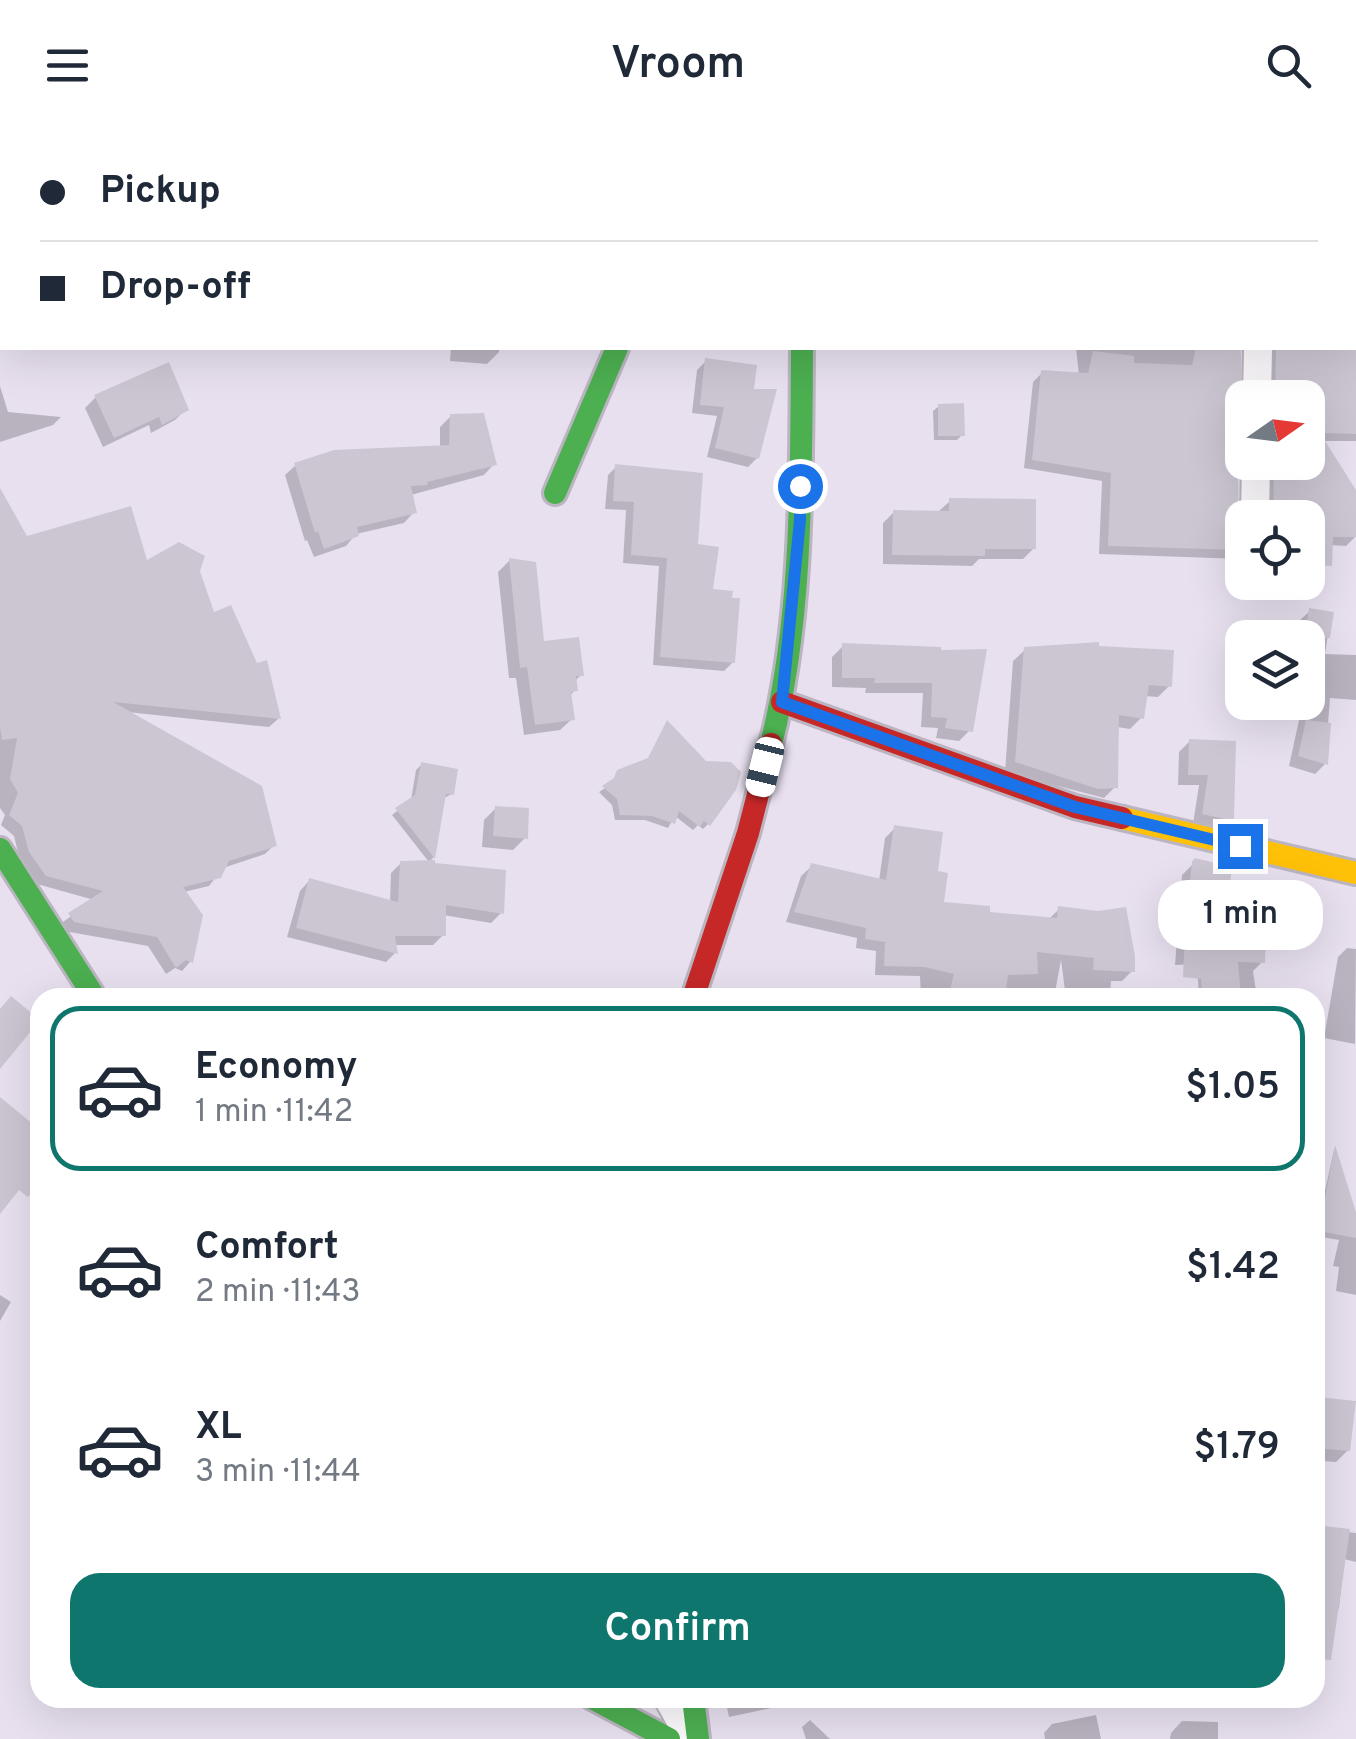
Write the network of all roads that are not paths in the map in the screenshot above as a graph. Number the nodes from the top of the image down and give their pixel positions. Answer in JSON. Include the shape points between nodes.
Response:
{"nodes":[{"id":1,"x":615,"y":350,"type":"edge"},
{"id":2,"x":802,"y":350,"type":"edge"},
{"id":3,"x":1258,"y":350,"type":"edge"},
{"id":4,"x":1257,"y":380,"type":"edge"},
{"id":5,"x":555,"y":494,"type":"dead end"},
{"id":6,"x":782,"y":702,"type":"junction"},
{"id":7,"x":0,"y":849,"type":"edge"},
{"id":8,"x":1356,"y":873,"type":"edge"},
{"id":9,"x":89,"y":988,"type":"edge"},
{"id":10,"x":696,"y":988,"type":"edge"},
{"id":11,"x":611,"y":1708,"type":"edge"},
{"id":12,"x":675,"y":1708,"type":"edge"},
{"id":13,"x":693,"y":1708,"type":"edge"},
{"id":14,"x":669,"y":1739,"type":"edge"},
{"id":15,"x":695,"y":1739,"type":"edge"}],
"edges":[{"from":1,"to":5,"type":"street"},
{"from":2,"to":6,"type":"street","via":[[800,520]]},
{"from":3,"to":4,"type":"street"},
{"from":6,"to":8,"type":"street","via":[[1075,807]]},
{"from":6,"to":10,"type":"street","via":[[748,833]]},
{"from":7,"to":9,"type":"street"},
{"from":11,"to":14,"type":"street"},
{"from":12,"to":15,"type":"street"},
{"from":13,"to":15,"type":"street"}]}
